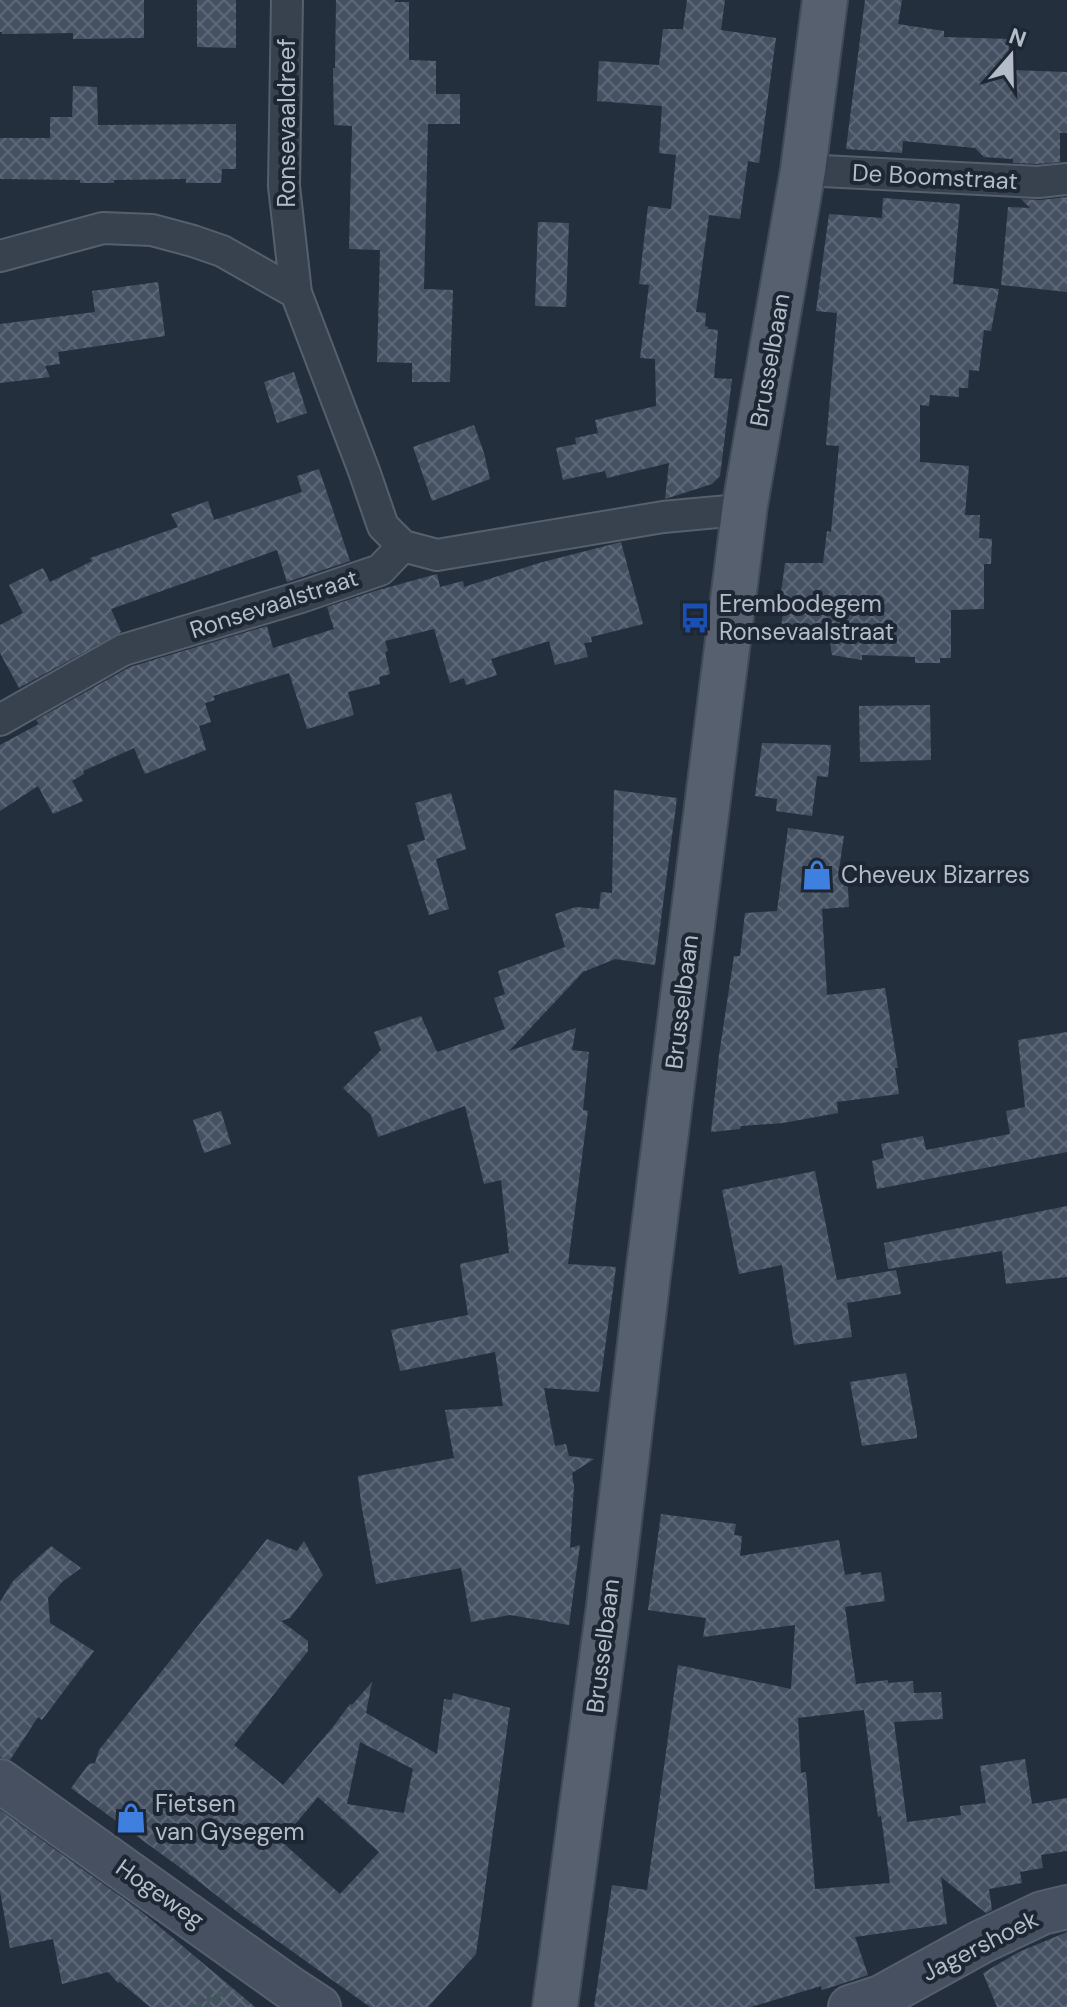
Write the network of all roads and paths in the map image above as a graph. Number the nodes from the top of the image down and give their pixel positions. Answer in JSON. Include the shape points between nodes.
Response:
{"nodes":[{"id":1,"x":287,"y":0,"type":"edge"},
{"id":2,"x":825,"y":0,"type":"edge"},
{"id":3,"x":803,"y":170,"type":"junction"},
{"id":4,"x":1067,"y":179,"type":"edge"},
{"id":5,"x":0,"y":256,"type":"edge"},
{"id":6,"x":296,"y":293,"type":"junction"},
{"id":7,"x":745,"y":505,"type":"junction"},
{"id":8,"x":403,"y":546,"type":"junction"},
{"id":9,"x":0,"y":720,"type":"edge"},
{"id":10,"x":0,"y":1781,"type":"edge"},
{"id":11,"x":1067,"y":1907,"type":"edge"},
{"id":12,"x":298,"y":2001,"type":"edge"},
{"id":13,"x":555,"y":2007,"type":"edge"},
{"id":14,"x":850,"y":2007,"type":"edge"}],
"edges":[{"from":1,"to":6,"type":"street","name":"Ronsevaaldreef","via":[[284,186]]},
{"from":2,"to":3,"type":"main road","name":"Brusselbaan"},
{"from":3,"to":4,"type":"street","name":"De Boomstraat"},
{"from":3,"to":7,"type":"main road","name":"Brusselbaan"},
{"from":5,"to":6,"type":"street","via":[[103,228],[152,230],[222,251]]},
{"from":6,"to":8,"type":"street","name":"Ronsevaaldreef","via":[[383,526]]},
{"from":7,"to":8,"type":"street","via":[[437,555]]},
{"from":7,"to":13,"type":"main road","name":"Brusselbaan"},
{"from":8,"to":9,"type":"street","name":"Ronsevaalstraat","via":[[380,570],[123,650]]},
{"from":10,"to":12,"type":"street","name":"Hogeweg"},
{"from":11,"to":14,"type":"street","name":"Jagershoek","via":[[1042,1913],[881,1997]]}]}
